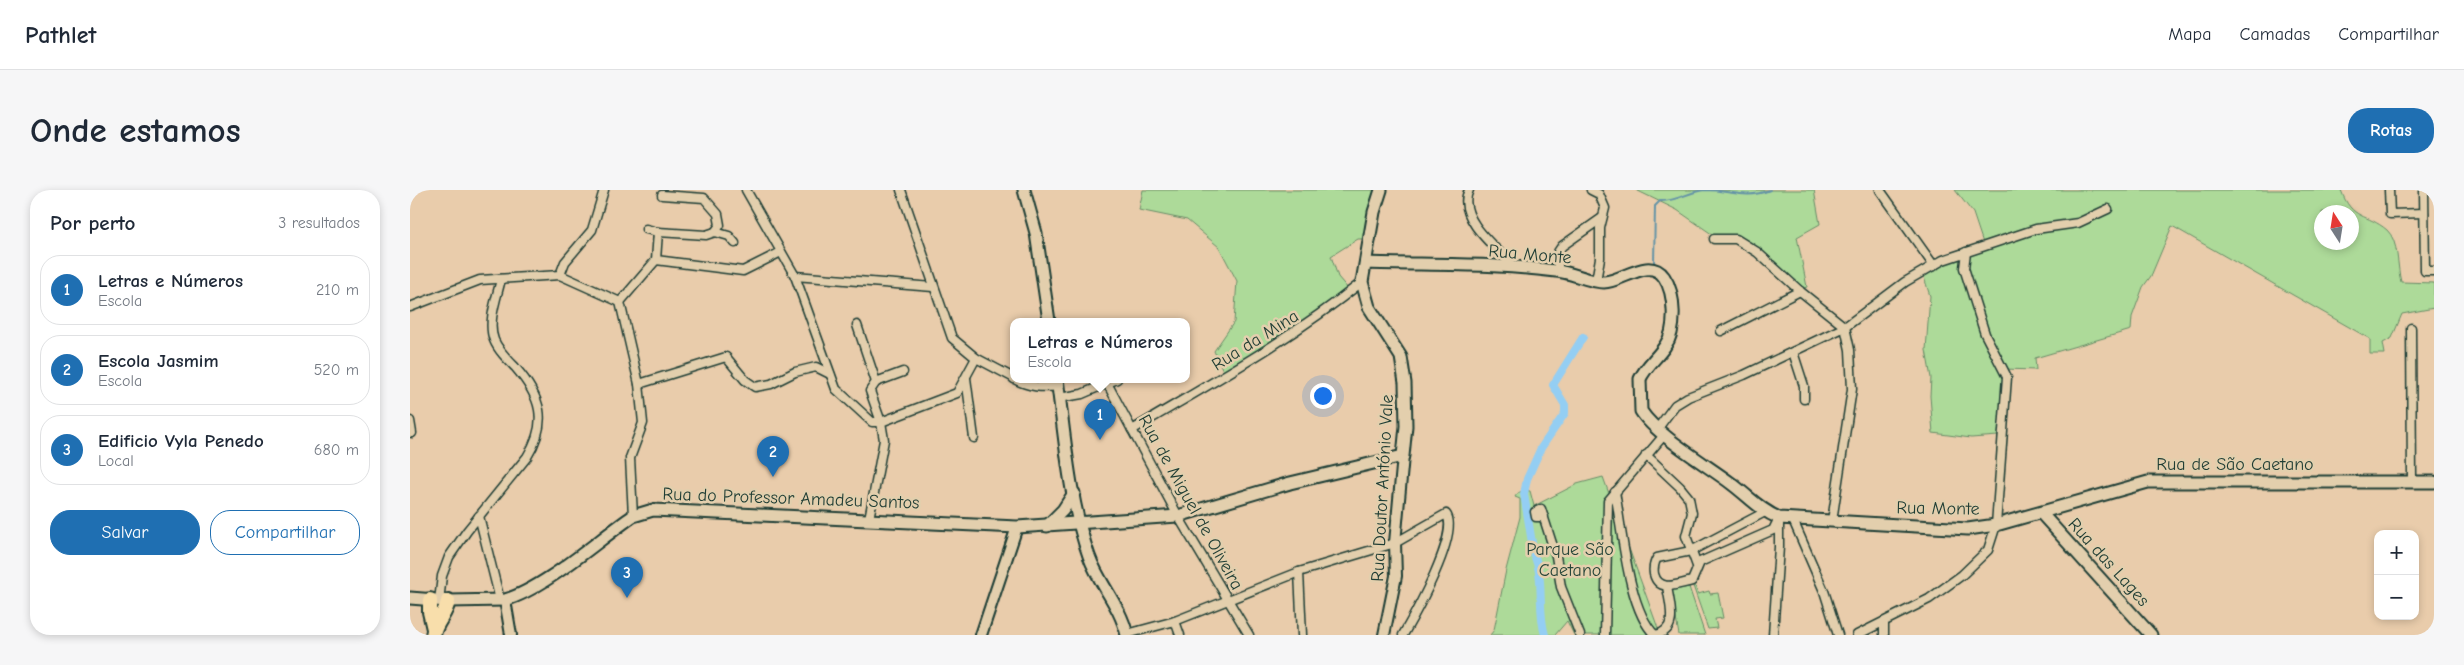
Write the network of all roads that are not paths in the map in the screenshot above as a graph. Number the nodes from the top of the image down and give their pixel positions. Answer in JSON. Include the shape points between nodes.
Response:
{"nodes":[{"id":1,"x":604,"y":190,"type":"edge"},
{"id":2,"x":746,"y":190,"type":"edge"},
{"id":3,"x":900,"y":190,"type":"edge"},
{"id":4,"x":1024,"y":190,"type":"edge"},
{"id":5,"x":1381,"y":190,"type":"edge"},
{"id":6,"x":1469,"y":190,"type":"edge"},
{"id":7,"x":1591,"y":190,"type":"edge"},
{"id":8,"x":1880,"y":190,"type":"edge"},
{"id":9,"x":2389,"y":190,"type":"edge"},
{"id":10,"x":2424,"y":190,"type":"edge"},
{"id":11,"x":662,"y":194,"type":"dead end"},
{"id":12,"x":2108,"y":209,"type":"dead end"},
{"id":13,"x":2424,"y":213,"type":"junction"},
{"id":14,"x":1602,"y":218,"type":"junction"},
{"id":15,"x":646,"y":229,"type":"dead end"},
{"id":16,"x":658,"y":232,"type":"junction"},
{"id":17,"x":716,"y":232,"type":"junction"},
{"id":18,"x":1714,"y":238,"type":"dead end"},
{"id":19,"x":735,"y":243,"type":"dead end"},
{"id":20,"x":2424,"y":244,"type":"junction"},
{"id":21,"x":2434,"y":244,"type":"edge"},
{"id":22,"x":781,"y":252,"type":"junction"},
{"id":23,"x":1966,"y":252,"type":"junction"},
{"id":24,"x":656,"y":260,"type":"junction"},
{"id":25,"x":1366,"y":263,"type":"junction"},
{"id":26,"x":1934,"y":266,"type":"junction"},
{"id":27,"x":1516,"y":268,"type":"junction"},
{"id":28,"x":1558,"y":271,"type":"junction"},
{"id":29,"x":2434,"y":271,"type":"edge"},
{"id":30,"x":560,"y":275,"type":"junction"},
{"id":31,"x":794,"y":276,"type":"junction"},
{"id":32,"x":501,"y":279,"type":"junction"},
{"id":33,"x":1596,"y":281,"type":"junction"},
{"id":34,"x":1362,"y":282,"type":"junction"},
{"id":35,"x":933,"y":287,"type":"junction"},
{"id":36,"x":1800,"y":292,"type":"junction"},
{"id":37,"x":620,"y":302,"type":"junction"},
{"id":38,"x":410,"y":306,"type":"edge"},
{"id":39,"x":1049,"y":318,"type":"edge"},
{"id":40,"x":857,"y":325,"type":"dead end"},
{"id":41,"x":1845,"y":327,"type":"junction"},
{"id":42,"x":2411,"y":328,"type":"dead end"},
{"id":43,"x":1721,"y":331,"type":"dead end"},
{"id":44,"x":1793,"y":352,"type":"junction"},
{"id":45,"x":976,"y":358,"type":"junction"},
{"id":46,"x":903,"y":372,"type":"dead end"},
{"id":47,"x":830,"y":374,"type":"junction"},
{"id":48,"x":1010,"y":377,"type":"edge"},
{"id":49,"x":966,"y":378,"type":"junction"},
{"id":50,"x":876,"y":382,"type":"junction"},
{"id":51,"x":1023,"y":383,"type":"edge"},
{"id":52,"x":1107,"y":383,"type":"joint"},
{"id":53,"x":639,"y":384,"type":"junction"},
{"id":54,"x":1058,"y":388,"type":"edge"},
{"id":55,"x":1804,"y":399,"type":"dead end"},
{"id":56,"x":410,"y":421,"type":"edge"},
{"id":57,"x":882,"y":422,"type":"junction"},
{"id":58,"x":1132,"y":430,"type":"junction"},
{"id":59,"x":1661,"y":431,"type":"junction"},
{"id":60,"x":412,"y":433,"type":"dead end"},
{"id":61,"x":974,"y":438,"type":"dead end"},
{"id":62,"x":1403,"y":456,"type":"junction"},
{"id":63,"x":1646,"y":456,"type":"junction"},
{"id":64,"x":2412,"y":481,"type":"junction"},
{"id":65,"x":2434,"y":482,"type":"edge"},
{"id":66,"x":1615,"y":492,"type":"junction"},
{"id":67,"x":1074,"y":493,"type":"junction"},
{"id":68,"x":1765,"y":512,"type":"junction"},
{"id":69,"x":2041,"y":513,"type":"junction"},
{"id":70,"x":479,"y":516,"type":"junction"},
{"id":71,"x":633,"y":516,"type":"junction"},
{"id":72,"x":1178,"y":516,"type":"junction"},
{"id":73,"x":1544,"y":517,"type":"dead end"},
{"id":74,"x":1779,"y":518,"type":"junction"},
{"id":75,"x":870,"y":519,"type":"junction"},
{"id":76,"x":1794,"y":520,"type":"junction"},
{"id":77,"x":1832,"y":521,"type":"junction"},
{"id":78,"x":1078,"y":524,"type":"junction"},
{"id":79,"x":1017,"y":526,"type":"junction"},
{"id":80,"x":1047,"y":526,"type":"junction"},
{"id":81,"x":1996,"y":526,"type":"junction"},
{"id":82,"x":1395,"y":543,"type":"junction"},
{"id":83,"x":1692,"y":551,"type":"junction"},
{"id":84,"x":1697,"y":566,"type":"junction"},
{"id":85,"x":1299,"y":572,"type":"junction"},
{"id":86,"x":1667,"y":586,"type":"junction"},
{"id":87,"x":410,"y":598,"type":"edge"},
{"id":88,"x":1228,"y":599,"type":"junction"},
{"id":89,"x":502,"y":600,"type":"junction"},
{"id":90,"x":439,"y":601,"type":"junction"},
{"id":91,"x":1175,"y":621,"type":"junction"},
{"id":92,"x":1884,"y":622,"type":"junction"},
{"id":93,"x":434,"y":632,"type":"edge"},
{"id":94,"x":511,"y":635,"type":"edge"},
{"id":95,"x":981,"y":635,"type":"edge"},
{"id":96,"x":1127,"y":635,"type":"edge"},
{"id":97,"x":1180,"y":635,"type":"edge"},
{"id":98,"x":1249,"y":635,"type":"edge"},
{"id":99,"x":1302,"y":635,"type":"edge"},
{"id":100,"x":1384,"y":635,"type":"edge"},
{"id":101,"x":1404,"y":635,"type":"edge"},
{"id":102,"x":1580,"y":635,"type":"edge"},
{"id":103,"x":1605,"y":635,"type":"edge"},
{"id":104,"x":1657,"y":635,"type":"edge"},
{"id":105,"x":1773,"y":635,"type":"edge"},
{"id":106,"x":1838,"y":635,"type":"edge"},
{"id":107,"x":1857,"y":635,"type":"edge"},
{"id":108,"x":1884,"y":635,"type":"edge"},
{"id":109,"x":2151,"y":635,"type":"edge"}],
"edges":[{"from":1,"to":30,"type":"street","via":[[592,230],[565,262]]},
{"from":2,"to":22,"type":"street"},
{"from":3,"to":35,"type":"street"},
{"from":4,"to":39,"type":"main road","via":[[1036,233]]},
{"from":5,"to":25,"type":"main road","name":"Rua Doutor António Vale"},
{"from":6,"to":27,"type":"street","via":[[1466,198],[1472,223]]},
{"from":7,"to":14,"type":"street","via":[[1602,198],[1605,208]]},
{"from":8,"to":26,"type":"street"},
{"from":9,"to":13,"type":"street","via":[[2390,214]]},
{"from":10,"to":13,"type":"street"},
{"from":11,"to":17,"type":"street","via":[[704,198],[718,214],[720,225]]},
{"from":12,"to":23,"type":"street","via":[[2078,223],[2036,229]]},
{"from":13,"to":20,"type":"street"},
{"from":14,"to":28,"type":"street","via":[[1562,246],[1558,252]]},
{"from":14,"to":33,"type":"street"},
{"from":15,"to":16,"type":"street"},
{"from":16,"to":17,"type":"street","via":[[706,236]]},
{"from":16,"to":24,"type":"street"},
{"from":17,"to":19,"type":"street","via":[[729,236]]},
{"from":18,"to":36,"type":"street","via":[[1736,239],[1757,252]]},
{"from":20,"to":21,"type":"street"},
{"from":20,"to":29,"type":"street","via":[[2425,271]]},
{"from":22,"to":24,"type":"street","via":[[744,271]]},
{"from":22,"to":31,"type":"street"},
{"from":23,"to":26,"type":"street"},
{"from":23,"to":81,"type":"street","via":[[1964,268],[1985,334],[2008,377]]},
{"from":24,"to":37,"type":"street"},
{"from":25,"to":27,"type":"main road","name":"Rua Monte"},
{"from":25,"to":34,"type":"main road","name":"Rua Doutor António Vale"},
{"from":26,"to":41,"type":"street","via":[[1905,282]]},
{"from":27,"to":28,"type":"main road","name":"Rua Monte"},
{"from":28,"to":33,"type":"main road","name":"Rua Monte"},
{"from":30,"to":32,"type":"street"},
{"from":30,"to":37,"type":"street"},
{"from":31,"to":35,"type":"street"},
{"from":31,"to":47,"type":"street"},
{"from":32,"to":38,"type":"street","via":[[480,280]]},
{"from":32,"to":70,"type":"street","via":[[491,328],[494,340],[532,388],[541,416],[533,447]]},
{"from":33,"to":59,"type":"main road","name":"Rua Monte","via":[[1610,281],[1652,269],[1660,272],[1667,284],[1672,304],[1670,335],[1666,346],[1643,372],[1639,388],[1642,410]]},
{"from":34,"to":58,"type":"street","name":"Rua da Mina","via":[[1303,328]]},
{"from":34,"to":62,"type":"main road","name":"Rua Doutor António Vale","via":[[1370,307],[1400,357],[1405,382]]},
{"from":35,"to":45,"type":"street","via":[[952,338]]},
{"from":36,"to":41,"type":"street"},
{"from":36,"to":43,"type":"street"},
{"from":37,"to":53,"type":"street"},
{"from":40,"to":50,"type":"street"},
{"from":41,"to":44,"type":"street"},
{"from":41,"to":77,"type":"street","via":[[1852,389]]},
{"from":42,"to":64,"type":"street"},
{"from":44,"to":55,"type":"street","via":[[1804,386]]},
{"from":44,"to":59,"type":"street","via":[[1688,397],[1675,405]]},
{"from":45,"to":48,"type":"street"},
{"from":45,"to":49,"type":"street"},
{"from":46,"to":50,"type":"street"},
{"from":47,"to":53,"type":"street","via":[[816,367],[755,387],[726,357]]},
{"from":47,"to":57,"type":"street","via":[[836,389],[872,422]]},
{"from":49,"to":57,"type":"street","via":[[957,393]]},
{"from":49,"to":61,"type":"street"},
{"from":50,"to":57,"type":"street","via":[[870,392]]},
{"from":51,"to":54,"type":"street"},
{"from":52,"to":54,"type":"street","via":[[1082,394]]},
{"from":52,"to":58,"type":"street","name":"Rua de Miguel de Oliveira"},
{"from":53,"to":71,"type":"street","via":[[643,423],[630,458]]},
{"from":54,"to":67,"type":"main road"},
{"from":56,"to":60,"type":"street"},
{"from":57,"to":75,"type":"street","via":[[884,440]]},
{"from":58,"to":72,"type":"street","name":"Rua de Miguel de Oliveira"},
{"from":59,"to":63,"type":"street"},
{"from":59,"to":68,"type":"main road","name":"Rua Monte"},
{"from":62,"to":72,"type":"main road","name":"Rua do Professor Amadeu Santos","via":[[1290,483]]},
{"from":62,"to":82,"type":"street","name":"Rua Doutor António Vale"},
{"from":63,"to":66,"type":"street"},
{"from":63,"to":83,"type":"street","via":[[1689,498],[1692,513],[1686,536]]},
{"from":64,"to":65,"type":"main road","name":"Rua de São Caetano"},
{"from":64,"to":69,"type":"main road","name":"Rua de São Caetano","via":[[2148,482]]},
{"from":66,"to":103,"type":"street","via":[[1608,501],[1607,510]]},
{"from":66,"to":104,"type":"street","via":[[1639,611],[1650,630]]},
{"from":67,"to":78,"type":"main road"},
{"from":67,"to":80,"type":"main road"},
{"from":68,"to":74,"type":"main road","name":"Rua Monte"},
{"from":68,"to":83,"type":"street"},
{"from":69,"to":81,"type":"main road","name":"Rua Monte"},
{"from":69,"to":109,"type":"main road","name":"Rua das Lages"},
{"from":70,"to":89,"type":"street"},
{"from":70,"to":90,"type":"street","via":[[449,557],[442,576]]},
{"from":71,"to":75,"type":"main road","name":"Rua do Professor Amadeu Santos","via":[[659,509]]},
{"from":71,"to":89,"type":"main road","name":"Rua do Professor Amadeu Santos","via":[[533,588]]},
{"from":72,"to":78,"type":"main road","name":"Rua do Professor Amadeu Santos"},
{"from":72,"to":88,"type":"street","name":"Rua de Miguel de Oliveira"},
{"from":73,"to":102,"type":"street","via":[[1561,587]]},
{"from":74,"to":76,"type":"main road","name":"Rua Monte"},
{"from":74,"to":84,"type":"street","via":[[1773,530]]},
{"from":74,"to":105,"type":"street"},
{"from":75,"to":79,"type":"main road","name":"Rua do Professor Amadeu Santos"},
{"from":76,"to":77,"type":"main road","name":"Rua Monte"},
{"from":76,"to":106,"type":"street","via":[[1824,590]]},
{"from":77,"to":81,"type":"main road","name":"Rua Monte","via":[[1951,529]]},
{"from":78,"to":80,"type":"main road","name":"Rua do Professor Amadeu Santos"},
{"from":78,"to":96,"type":"main road","via":[[1089,557],[1120,612]]},
{"from":79,"to":80,"type":"main road","name":"Rua do Professor Amadeu Santos"},
{"from":79,"to":95,"type":"street"},
{"from":81,"to":92,"type":"street","via":[[1988,550],[1962,575],[1929,598]]},
{"from":82,"to":85,"type":"street"},
{"from":82,"to":100,"type":"street","name":"Rua Doutor António Vale","via":[[1396,576]]},
{"from":82,"to":101,"type":"street","via":[[1446,514],[1449,522],[1444,549]]},
{"from":83,"to":84,"type":"street"},
{"from":83,"to":86,"type":"street","via":[[1657,558],[1654,568],[1656,579]]},
{"from":84,"to":86,"type":"street","via":[[1692,581]]},
{"from":85,"to":88,"type":"street"},
{"from":85,"to":99,"type":"street"},
{"from":86,"to":104,"type":"street","via":[[1672,619],[1668,628]]},
{"from":87,"to":90,"type":"main road","name":"Rua do Professor Amadeu Santos"},
{"from":88,"to":91,"type":"street"},
{"from":88,"to":98,"type":"street","name":"Rua de Miguel de Oliveira"},
{"from":89,"to":90,"type":"main road","name":"Rua do Professor Amadeu Santos"},
{"from":89,"to":94,"type":"street"},
{"from":90,"to":93,"type":"highway","via":[[430,612]]},
{"from":91,"to":96,"type":"street"},
{"from":91,"to":97,"type":"street"},
{"from":92,"to":107,"type":"street"},
{"from":92,"to":108,"type":"street"}]}
